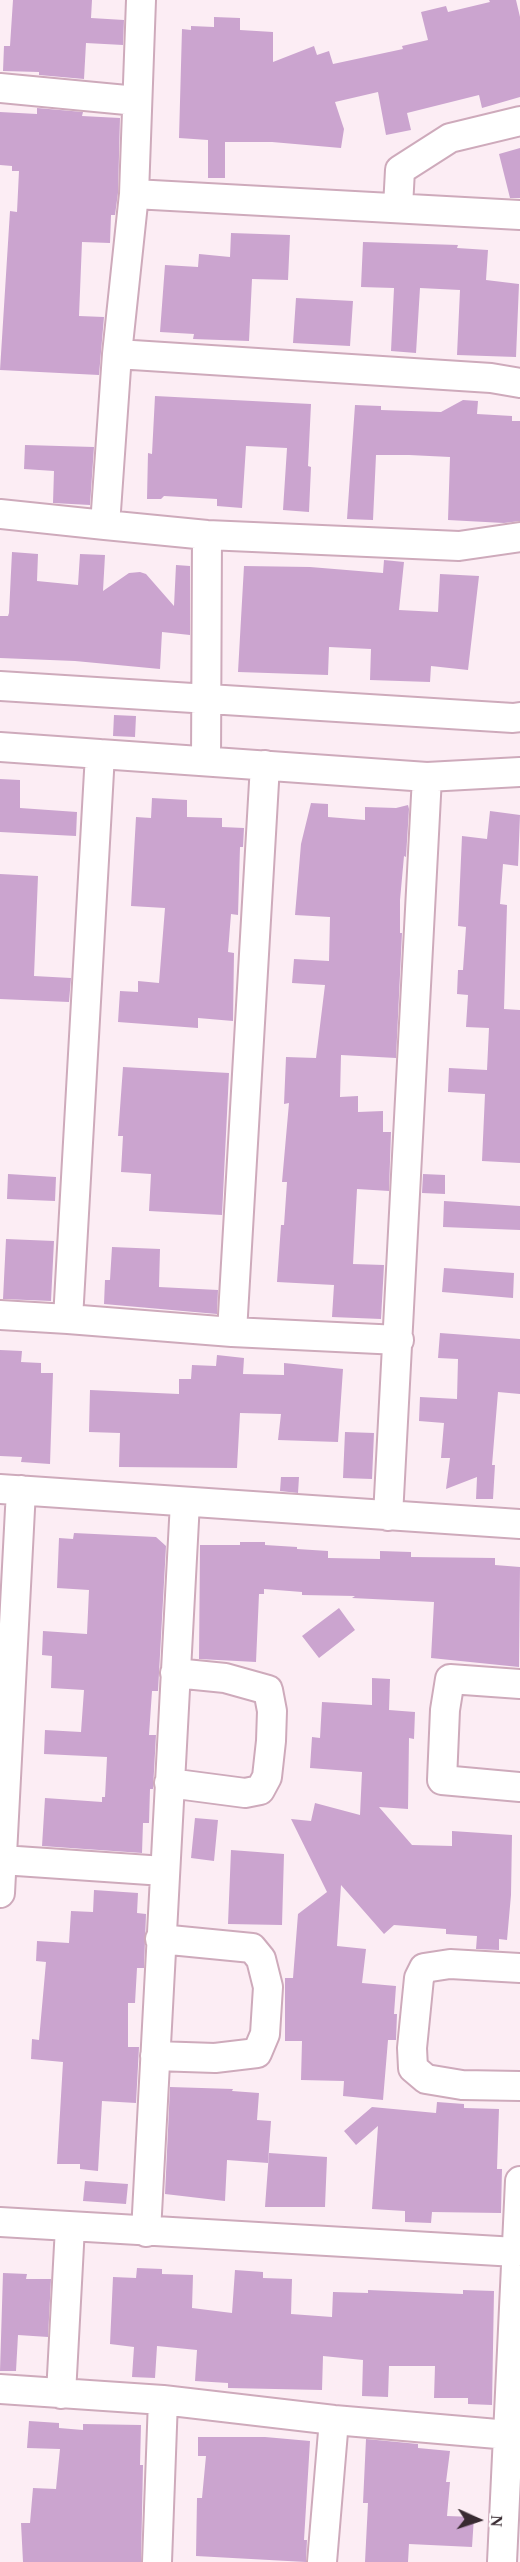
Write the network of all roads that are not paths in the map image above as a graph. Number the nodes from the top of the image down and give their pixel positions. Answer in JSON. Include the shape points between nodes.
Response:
{"nodes":[{"id":1,"x":141,"y":0,"type":"edge"},
{"id":2,"x":0,"y":88,"type":"edge"},
{"id":3,"x":137,"y":101,"type":"junction"},
{"id":4,"x":520,"y":121,"type":"edge"},
{"id":5,"x":134,"y":194,"type":"junction"},
{"id":6,"x":398,"y":207,"type":"junction"},
{"id":7,"x":520,"y":215,"type":"edge"},
{"id":8,"x":117,"y":354,"type":"junction"},
{"id":9,"x":520,"y":383,"type":"edge"},
{"id":10,"x":0,"y":514,"type":"edge"},
{"id":11,"x":105,"y":525,"type":"junction"},
{"id":12,"x":207,"y":535,"type":"junction"},
{"id":13,"x":520,"y":537,"type":"edge"},
{"id":14,"x":0,"y":686,"type":"edge"},
{"id":15,"x":206,"y":699,"type":"junction"},
{"id":16,"x":520,"y":717,"type":"edge"},
{"id":17,"x":0,"y":747,"type":"edge"},
{"id":18,"x":100,"y":754,"type":"junction"},
{"id":19,"x":206,"y":761,"type":"junction"},
{"id":20,"x":265,"y":765,"type":"junction"},
{"id":21,"x":520,"y":772,"type":"edge"},
{"id":22,"x":427,"y":777,"type":"junction"},
{"id":23,"x":0,"y":1315,"type":"edge"},
{"id":24,"x":68,"y":1318,"type":"junction"},
{"id":25,"x":232,"y":1332,"type":"junction"},
{"id":26,"x":399,"y":1340,"type":"junction"},
{"id":27,"x":10,"y":1489,"type":"edge"},
{"id":28,"x":185,"y":1502,"type":"junction"},
{"id":29,"x":388,"y":1516,"type":"junction"},
{"id":30,"x":520,"y":1524,"type":"edge"},
{"id":31,"x":6,"y":1651,"type":"edge"},
{"id":32,"x":175,"y":1673,"type":"junction"},
{"id":33,"x":520,"y":1684,"type":"edge"},
{"id":34,"x":3,"y":1770,"type":"edge"},
{"id":35,"x":169,"y":1783,"type":"junction"},
{"id":36,"x":520,"y":1787,"type":"edge"},
{"id":37,"x":2,"y":1860,"type":"junction"},
{"id":38,"x":164,"y":1871,"type":"junction"},
{"id":39,"x":0,"y":1893,"type":"edge"},
{"id":40,"x":160,"y":1939,"type":"junction"},
{"id":41,"x":520,"y":1968,"type":"edge"},
{"id":42,"x":155,"y":2056,"type":"junction"},
{"id":43,"x":520,"y":2086,"type":"edge"},
{"id":44,"x":520,"y":2181,"type":"edge"},
{"id":45,"x":0,"y":2222,"type":"edge"},
{"id":46,"x":70,"y":2227,"type":"junction"},
{"id":47,"x":146,"y":2232,"type":"junction"},
{"id":48,"x":516,"y":2252,"type":"junction"},
{"id":49,"x":0,"y":2389,"type":"edge"},
{"id":50,"x":61,"y":2394,"type":"junction"},
{"id":51,"x":163,"y":2400,"type":"junction"},
{"id":52,"x":334,"y":2420,"type":"junction"},
{"id":53,"x":509,"y":2435,"type":"junction"},
{"id":54,"x":157,"y":2562,"type":"edge"},
{"id":55,"x":322,"y":2562,"type":"edge"},
{"id":56,"x":502,"y":2562,"type":"edge"}],
"edges":[{"from":1,"to":3,"type":"street"},
{"from":2,"to":3,"type":"street"},
{"from":3,"to":5,"type":"street"},
{"from":4,"to":6,"type":"street","via":[[450,138],[400,170]]},
{"from":5,"to":6,"type":"street"},
{"from":5,"to":8,"type":"street"},
{"from":6,"to":7,"type":"street"},
{"from":8,"to":9,"type":"street"},
{"from":8,"to":11,"type":"street"},
{"from":10,"to":11,"type":"street"},
{"from":11,"to":12,"type":"street"},
{"from":12,"to":13,"type":"street","via":[[459,546]]},
{"from":12,"to":15,"type":"street"},
{"from":14,"to":15,"type":"street"},
{"from":15,"to":16,"type":"street"},
{"from":15,"to":19,"type":"street"},
{"from":17,"to":18,"type":"street"},
{"from":18,"to":19,"type":"street"},
{"from":18,"to":24,"type":"street"},
{"from":19,"to":20,"type":"street"},
{"from":20,"to":22,"type":"street"},
{"from":20,"to":25,"type":"street"},
{"from":21,"to":22,"type":"street"},
{"from":22,"to":26,"type":"street"},
{"from":23,"to":24,"type":"street"},
{"from":24,"to":25,"type":"street"},
{"from":25,"to":26,"type":"street"},
{"from":26,"to":29,"type":"street"},
{"from":27,"to":28,"type":"street"},
{"from":27,"to":31,"type":"street"},
{"from":28,"to":29,"type":"street"},
{"from":28,"to":32,"type":"street"},
{"from":29,"to":30,"type":"street"},
{"from":31,"to":34,"type":"street"},
{"from":32,"to":35,"type":"street"},
{"from":32,"to":35,"type":"street","via":[[225,1678],[268,1690],[271,1741],[267,1777],[260,1790],[245,1793]]},
{"from":33,"to":36,"type":"street","via":[[450,1679],[442,1780]]},
{"from":34,"to":37,"type":"street"},
{"from":35,"to":38,"type":"street"},
{"from":37,"to":38,"type":"street"},
{"from":37,"to":39,"type":"street"},
{"from":38,"to":40,"type":"street"},
{"from":40,"to":42,"type":"street"},
{"from":40,"to":42,"type":"street","via":[[252,1948],[261,1959],[268,1987],[264,2034],[257,2053],[216,2058]]},
{"from":41,"to":43,"type":"street","via":[[424,1968],[419,1978],[412,2048],[413,2068],[426,2079],[462,2085]]},
{"from":42,"to":47,"type":"street"},
{"from":44,"to":48,"type":"street"},
{"from":45,"to":46,"type":"street"},
{"from":46,"to":47,"type":"street"},
{"from":46,"to":50,"type":"street"},
{"from":47,"to":48,"type":"street"},
{"from":48,"to":53,"type":"street"},
{"from":49,"to":50,"type":"street"},
{"from":50,"to":51,"type":"street"},
{"from":51,"to":52,"type":"street"},
{"from":51,"to":54,"type":"street"},
{"from":52,"to":53,"type":"street"},
{"from":52,"to":55,"type":"street"},
{"from":53,"to":56,"type":"street"}]}
